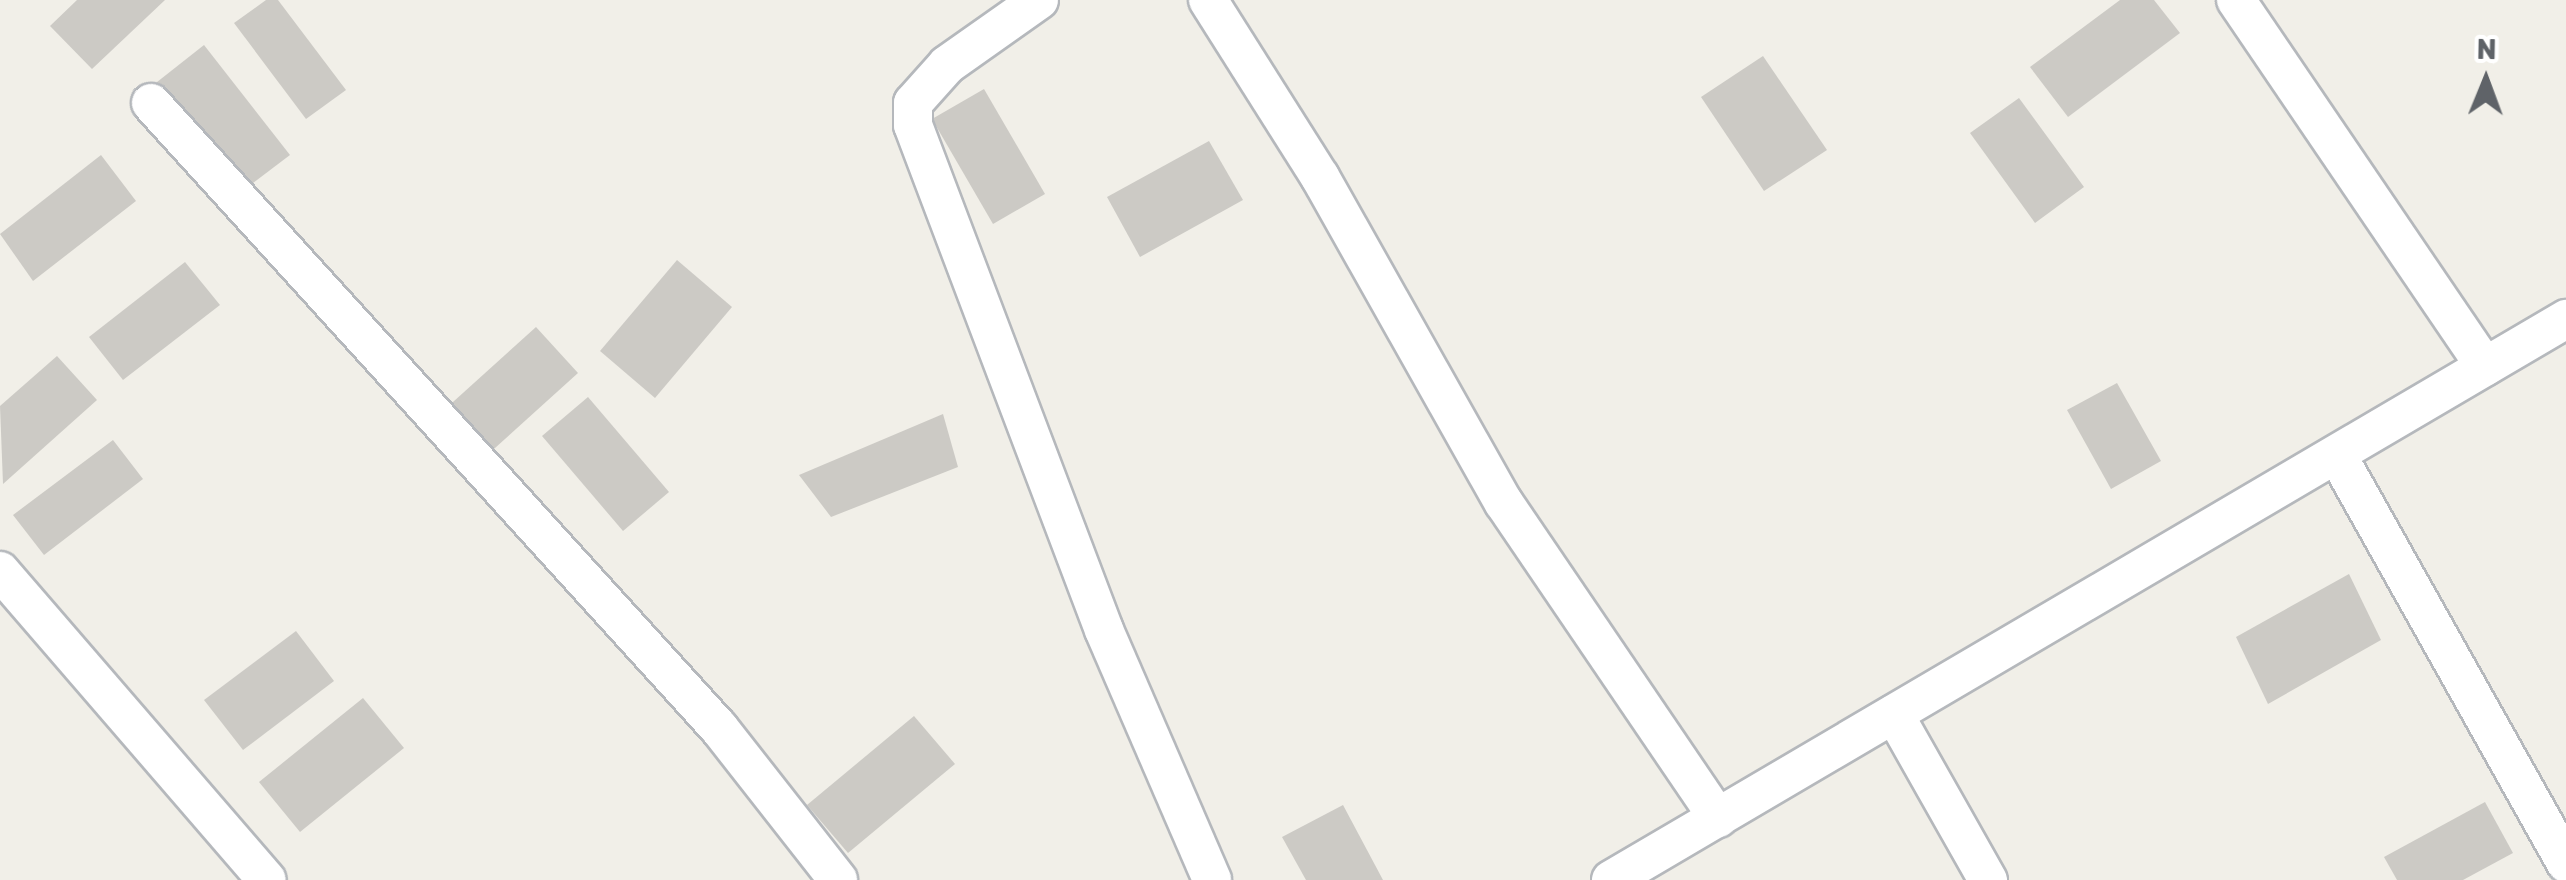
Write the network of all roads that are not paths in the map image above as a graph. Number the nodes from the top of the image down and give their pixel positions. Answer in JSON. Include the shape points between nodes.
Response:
{"nodes":[{"id":1,"x":1038,"y":0,"type":"edge"},
{"id":2,"x":1208,"y":0,"type":"edge"},
{"id":3,"x":2236,"y":0,"type":"edge"},
{"id":4,"x":151,"y":103,"type":"dead end"},
{"id":5,"x":2566,"y":319,"type":"edge"},
{"id":6,"x":2485,"y":367,"type":"junction"},
{"id":7,"x":2337,"y":454,"type":"junction"},
{"id":8,"x":0,"y":571,"type":"edge"},
{"id":9,"x":1894,"y":714,"type":"junction"},
{"id":10,"x":1718,"y":818,"type":"junction"},
{"id":11,"x":2566,"y":862,"type":"edge"},
{"id":12,"x":267,"y":880,"type":"edge"},
{"id":13,"x":838,"y":880,"type":"edge"},
{"id":14,"x":1212,"y":880,"type":"edge"},
{"id":15,"x":1611,"y":880,"type":"edge"},
{"id":16,"x":1988,"y":880,"type":"edge"}],
"edges":[{"from":1,"to":14,"type":"street","via":[[947,65],[913,103],[913,125],[1104,630]]},
{"from":2,"to":10,"type":"street","via":[[1320,177],[1504,503]]},
{"from":3,"to":6,"type":"street"},
{"from":4,"to":13,"type":"street","via":[[719,728]]},
{"from":5,"to":6,"type":"street"},
{"from":6,"to":7,"type":"street"},
{"from":7,"to":9,"type":"street"},
{"from":7,"to":11,"type":"street"},
{"from":8,"to":12,"type":"street"},
{"from":9,"to":10,"type":"street"},
{"from":9,"to":16,"type":"street"},
{"from":10,"to":15,"type":"street"}]}
